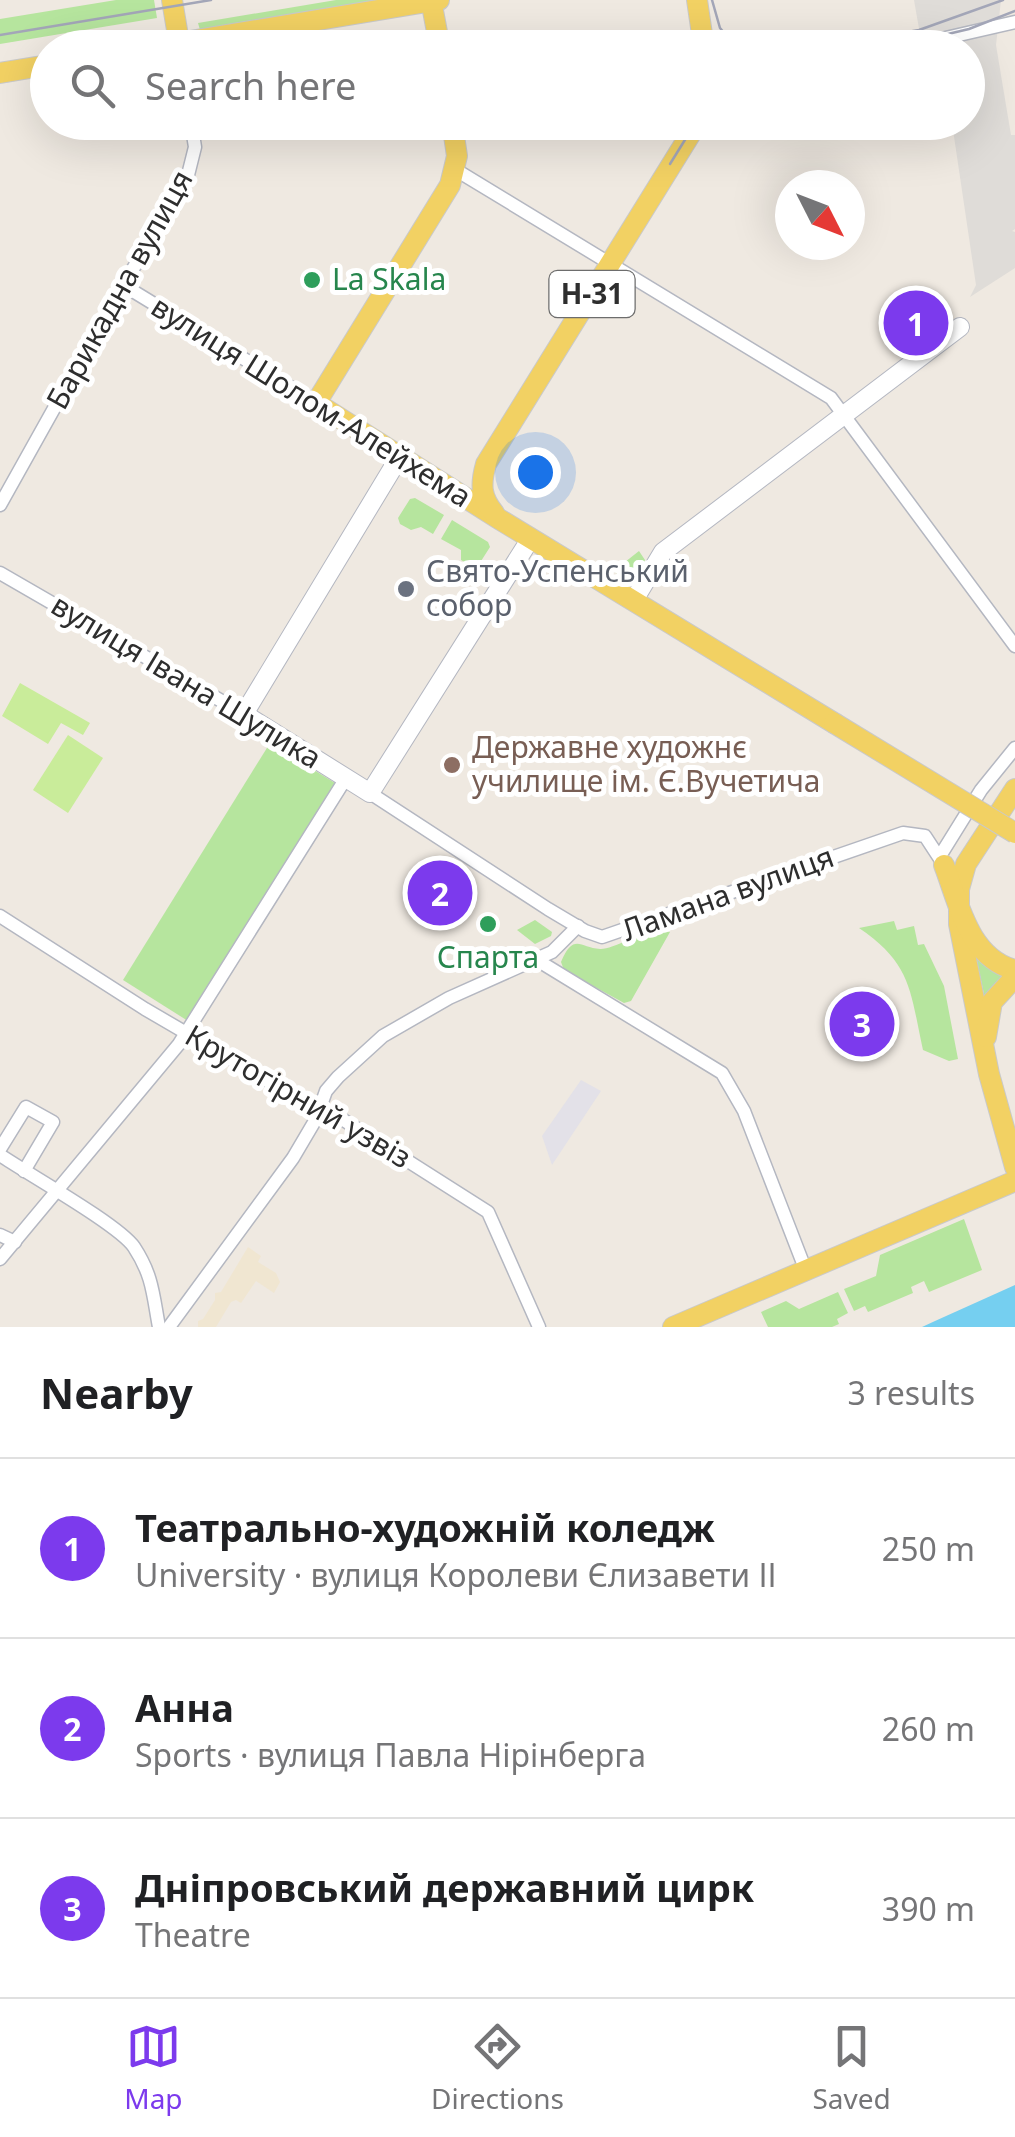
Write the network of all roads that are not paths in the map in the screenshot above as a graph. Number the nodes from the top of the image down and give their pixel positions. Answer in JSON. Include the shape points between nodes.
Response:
{"nodes":[{"id":1,"x":172,"y":0,"type":"edge"},
{"id":2,"x":431,"y":0,"type":"edge"},
{"id":3,"x":439,"y":0,"type":"edge"},
{"id":4,"x":697,"y":0,"type":"edge"},
{"id":5,"x":1015,"y":22,"type":"edge"},
{"id":6,"x":177,"y":30,"type":"edge"},
{"id":7,"x":263,"y":30,"type":"edge"},
{"id":8,"x":437,"y":30,"type":"edge"},
{"id":9,"x":701,"y":30,"type":"edge"},
{"id":10,"x":980,"y":30,"type":"edge"},
{"id":11,"x":30,"y":68,"type":"edge"},
{"id":12,"x":0,"y":72,"type":"edge"},
{"id":13,"x":194,"y":140,"type":"edge"},
{"id":14,"x":454,"y":140,"type":"edge"},
{"id":15,"x":687,"y":140,"type":"edge"},
{"id":16,"x":456,"y":170,"type":"junction"},
{"id":17,"x":610,"y":264,"type":"junction"},
{"id":18,"x":123,"y":285,"type":"junction"},
{"id":19,"x":960,"y":327,"type":"dead end"},
{"id":20,"x":316,"y":403,"type":"junction"},
{"id":21,"x":844,"y":414,"type":"junction"},
{"id":22,"x":400,"y":456,"type":"junction"},
{"id":23,"x":486,"y":464,"type":"junction"},
{"id":24,"x":431,"y":475,"type":"junction"},
{"id":25,"x":0,"y":505,"type":"edge"},
{"id":26,"x":499,"y":519,"type":"junction"},
{"id":27,"x":530,"y":538,"type":"junction"},
{"id":28,"x":0,"y":572,"type":"edge"},
{"id":29,"x":634,"y":600,"type":"junction"},
{"id":30,"x":1015,"y":646,"type":"edge"},
{"id":31,"x":244,"y":714,"type":"junction"},
{"id":32,"x":1015,"y":748,"type":"edge"},
{"id":33,"x":346,"y":778,"type":"junction"},
{"id":34,"x":1015,"y":789,"type":"edge"},
{"id":35,"x":370,"y":793,"type":"junction"},
{"id":36,"x":1015,"y":833,"type":"edge"},
{"id":37,"x":942,"y":860,"type":"junction"},
{"id":38,"x":966,"y":864,"type":"junction"},
{"id":39,"x":960,"y":904,"type":"junction"},
{"id":40,"x":0,"y":916,"type":"edge"},
{"id":41,"x":578,"y":926,"type":"junction"},
{"id":42,"x":537,"y":960,"type":"junction"},
{"id":43,"x":1015,"y":973,"type":"edge"},
{"id":44,"x":186,"y":1032,"type":"junction"},
{"id":45,"x":984,"y":1054,"type":"junction"},
{"id":46,"x":318,"y":1106,"type":"junction"},
{"id":47,"x":0,"y":1152,"type":"edge"},
{"id":48,"x":1015,"y":1167,"type":"edge"},
{"id":49,"x":24,"y":1171,"type":"junction"},
{"id":50,"x":1015,"y":1180,"type":"edge"},
{"id":51,"x":56,"y":1192,"type":"junction"},
{"id":52,"x":0,"y":1234,"type":"edge"},
{"id":53,"x":14,"y":1242,"type":"junction"},
{"id":54,"x":0,"y":1259,"type":"edge"},
{"id":55,"x":806,"y":1270,"type":"junction"},
{"id":56,"x":159,"y":1327,"type":"edge"},
{"id":57,"x":169,"y":1327,"type":"edge"},
{"id":58,"x":538,"y":1327,"type":"edge"},
{"id":59,"x":673,"y":1327,"type":"edge"}],
"edges":[{"from":1,"to":6,"type":"main road"},
{"from":2,"to":3,"type":"main road"},
{"from":2,"to":7,"type":"main road"},
{"from":2,"to":8,"type":"main road"},
{"from":4,"to":9,"type":"main road"},
{"from":5,"to":10,"type":"street"},
{"from":11,"to":12,"type":"main road"},
{"from":13,"to":18,"type":"street","name":"Барикадна вулиця","via":[[186,183]]},
{"from":14,"to":16,"type":"main road"},
{"from":15,"to":17,"type":"main road","number":"Н-31"},
{"from":16,"to":17,"type":"street"},
{"from":16,"to":20,"type":"main road"},
{"from":17,"to":21,"type":"street","via":[[790,371]]},
{"from":17,"to":23,"type":"main road","number":"Н-31"},
{"from":18,"to":20,"type":"street","name":"вулиця Шолом-Алейхема"},
{"from":18,"to":25,"type":"street","name":"Барикадна вулиця"},
{"from":19,"to":21,"type":"street"},
{"from":20,"to":22,"type":"main road","name":"вулиця Шолом-Алейхема"},
{"from":21,"to":29,"type":"street","via":[[663,552]]},
{"from":21,"to":30,"type":"street"},
{"from":22,"to":24,"type":"main road","name":"вулиця Шолом-Алейхема"},
{"from":22,"to":31,"type":"street"},
{"from":23,"to":24,"type":"main road","via":[[454,480]]},
{"from":23,"to":26,"type":"main road","via":[[481,488]]},
{"from":24,"to":26,"type":"main road","name":"вулиця Шолом-Алейхема"},
{"from":26,"to":27,"type":"main road","name":"вулиця Шолом-Алейхема"},
{"from":27,"to":29,"type":"main road","name":"вулиця Шолом-Алейхема"},
{"from":27,"to":35,"type":"street"},
{"from":28,"to":31,"type":"street","name":"вулиця Івана Шулика"},
{"from":29,"to":36,"type":"main road","name":"вулиця Шолом-Алейхема","bridge":true},
{"from":31,"to":33,"type":"street","name":"вулиця Івана Шулика"},
{"from":32,"to":37,"type":"street","via":[[980,790]]},
{"from":33,"to":35,"type":"street","name":"вулиця Івана Шулика"},
{"from":33,"to":44,"type":"street"},
{"from":34,"to":38,"type":"main road"},
{"from":35,"to":41,"type":"street"},
{"from":37,"to":38,"type":"main road","via":[[950,870]]},
{"from":37,"to":39,"type":"main road"},
{"from":37,"to":41,"type":"street","name":"Ламана вулиця","via":[[924,836],[904,834],[609,936]]},
{"from":38,"to":39,"type":"main road"},
{"from":39,"to":43,"type":"main road","via":[[986,955]]},
{"from":39,"to":45,"type":"main road","via":[[960,939]]},
{"from":40,"to":44,"type":"street","name":"Крутогірний узвіз"},
{"from":41,"to":42,"type":"street","name":"Ламана вулиця"},
{"from":42,"to":46,"type":"street","name":"Ламана вулиця","via":[[383,1036],[338,1077]]},
{"from":42,"to":55,"type":"street","via":[[722,1073],[744,1111]]},
{"from":43,"to":45,"type":"main road","via":[[992,1002]]},
{"from":44,"to":46,"type":"street","name":"Крутогірний узвіз"},
{"from":44,"to":51,"type":"street"},
{"from":45,"to":48,"type":"main road"},
{"from":46,"to":57,"type":"street","name":"Ламана вулиця","via":[[293,1158]]},
{"from":46,"to":58,"type":"street","name":"Крутогірний узвіз","via":[[488,1212]]},
{"from":47,"to":49,"type":"street"},
{"from":47,"to":49,"type":"street","via":[[26,1106],[53,1122]]},
{"from":49,"to":51,"type":"street"},
{"from":50,"to":55,"type":"main road"},
{"from":51,"to":53,"type":"street"},
{"from":51,"to":56,"type":"street","via":[[130,1242],[157,1298]]},
{"from":52,"to":53,"type":"street"},
{"from":53,"to":54,"type":"street"},
{"from":55,"to":59,"type":"main road"}]}
